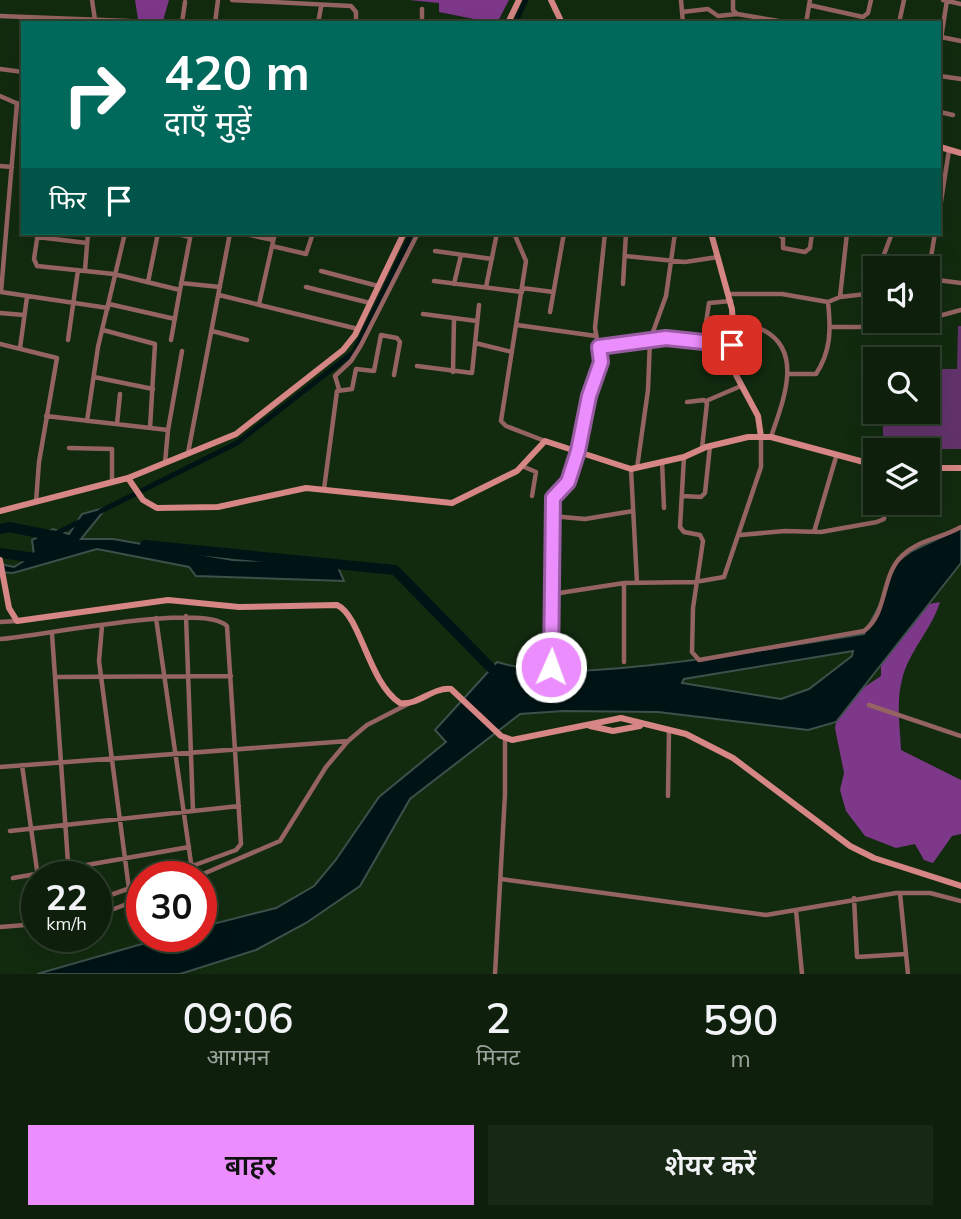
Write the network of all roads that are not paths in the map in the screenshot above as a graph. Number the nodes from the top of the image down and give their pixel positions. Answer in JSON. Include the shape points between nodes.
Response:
{"nodes":[{"id":1,"x":92,"y":0,"type":"edge"},
{"id":2,"x":218,"y":0,"type":"edge"},
{"id":3,"x":232,"y":0,"type":"edge"},
{"id":4,"x":519,"y":0,"type":"edge"},
{"id":5,"x":553,"y":0,"type":"edge"},
{"id":6,"x":681,"y":0,"type":"edge"},
{"id":7,"x":733,"y":0,"type":"edge"},
{"id":8,"x":871,"y":0,"type":"edge"},
{"id":9,"x":904,"y":0,"type":"edge"},
{"id":10,"x":946,"y":0,"type":"edge"},
{"id":11,"x":185,"y":2,"type":"edge"},
{"id":12,"x":809,"y":2,"type":"edge"},
{"id":13,"x":961,"y":4,"type":"edge"},
{"id":14,"x":321,"y":7,"type":"junction"},
{"id":15,"x":422,"y":9,"type":"dead end"},
{"id":16,"x":682,"y":12,"type":"junction"},
{"id":17,"x":737,"y":13,"type":"junction"},
{"id":18,"x":0,"y":16,"type":"edge"},
{"id":19,"x":95,"y":20,"type":"junction"},
{"id":20,"x":47,"y":21,"type":"edge"},
{"id":21,"x":129,"y":21,"type":"edge"},
{"id":22,"x":182,"y":21,"type":"edge"},
{"id":23,"x":215,"y":21,"type":"edge"},
{"id":24,"x":318,"y":21,"type":"edge"},
{"id":25,"x":356,"y":21,"type":"edge"},
{"id":26,"x":422,"y":21,"type":"edge"},
{"id":27,"x":509,"y":21,"type":"edge"},
{"id":28,"x":561,"y":21,"type":"edge"},
{"id":29,"x":683,"y":21,"type":"edge"},
{"id":30,"x":780,"y":21,"type":"edge"},
{"id":31,"x":806,"y":21,"type":"edge"},
{"id":32,"x":899,"y":21,"type":"edge"},
{"id":33,"x":941,"y":30,"type":"edge"},
{"id":34,"x":941,"y":36,"type":"edge"},
{"id":35,"x":961,"y":41,"type":"edge"},
{"id":36,"x":0,"y":69,"type":"edge"},
{"id":37,"x":21,"y":72,"type":"edge"},
{"id":38,"x":941,"y":76,"type":"edge"},
{"id":39,"x":961,"y":79,"type":"edge"},
{"id":40,"x":0,"y":96,"type":"edge"},
{"id":41,"x":17,"y":103,"type":"junction"},
{"id":42,"x":21,"y":105,"type":"edge"},
{"id":43,"x":941,"y":112,"type":"edge"},
{"id":44,"x":953,"y":115,"type":"dead end"},
{"id":45,"x":941,"y":147,"type":"edge"},
{"id":46,"x":949,"y":150,"type":"junction"},
{"id":47,"x":961,"y":153,"type":"edge"},
{"id":48,"x":0,"y":166,"type":"edge"},
{"id":49,"x":12,"y":167,"type":"junction"},
{"id":50,"x":941,"y":202,"type":"edge"},
{"id":51,"x":3,"y":228,"type":"edge"},
{"id":52,"x":38,"y":235,"type":"edge"},
{"id":53,"x":88,"y":235,"type":"edge"},
{"id":54,"x":124,"y":235,"type":"edge"},
{"id":55,"x":158,"y":235,"type":"edge"},
{"id":56,"x":190,"y":235,"type":"edge"},
{"id":57,"x":230,"y":235,"type":"edge"},
{"id":58,"x":247,"y":235,"type":"edge"},
{"id":59,"x":275,"y":235,"type":"edge"},
{"id":60,"x":312,"y":235,"type":"edge"},
{"id":61,"x":403,"y":235,"type":"edge"},
{"id":62,"x":417,"y":235,"type":"edge"},
{"id":63,"x":497,"y":235,"type":"edge"},
{"id":64,"x":515,"y":235,"type":"edge"},
{"id":65,"x":564,"y":235,"type":"edge"},
{"id":66,"x":605,"y":235,"type":"edge"},
{"id":67,"x":625,"y":235,"type":"edge"},
{"id":68,"x":675,"y":235,"type":"edge"},
{"id":69,"x":712,"y":235,"type":"edge"},
{"id":70,"x":780,"y":235,"type":"edge"},
{"id":71,"x":811,"y":235,"type":"edge"},
{"id":72,"x":847,"y":235,"type":"edge"},
{"id":73,"x":891,"y":235,"type":"edge"},
{"id":74,"x":935,"y":235,"type":"edge"},
{"id":75,"x":87,"y":243,"type":"junction"},
{"id":76,"x":273,"y":243,"type":"junction"},
{"id":77,"x":435,"y":251,"type":"dead end"},
{"id":78,"x":461,"y":255,"type":"junction"},
{"id":79,"x":625,"y":256,"type":"junction"},
{"id":80,"x":884,"y":256,"type":"edge"},
{"id":81,"x":930,"y":256,"type":"edge"},
{"id":82,"x":719,"y":257,"type":"junction"},
{"id":83,"x":492,"y":259,"type":"junction"},
{"id":84,"x":671,"y":261,"type":"junction"},
{"id":85,"x":82,"y":270,"type":"junction"},
{"id":86,"x":321,"y":271,"type":"dead end"},
{"id":87,"x":114,"y":274,"type":"junction"},
{"id":88,"x":940,"y":280,"type":"edge"},
{"id":89,"x":434,"y":281,"type":"dead end"},
{"id":90,"x":148,"y":282,"type":"junction"},
{"id":91,"x":181,"y":283,"type":"junction"},
{"id":92,"x":454,"y":284,"type":"junction"},
{"id":93,"x":623,"y":284,"type":"dead end"},
{"id":94,"x":961,"y":284,"type":"edge"},
{"id":95,"x":378,"y":286,"type":"junction"},
{"id":96,"x":220,"y":287,"type":"junction"},
{"id":97,"x":306,"y":287,"type":"dead end"},
{"id":98,"x":486,"y":287,"type":"junction"},
{"id":99,"x":180,"y":290,"type":"junction"},
{"id":100,"x":522,"y":290,"type":"junction"},
{"id":101,"x":1,"y":292,"type":"edge"},
{"id":102,"x":553,"y":292,"type":"junction"},
{"id":103,"x":219,"y":295,"type":"junction"},
{"id":104,"x":863,"y":295,"type":"edge"},
{"id":105,"x":27,"y":297,"type":"junction"},
{"id":106,"x":730,"y":297,"type":"junction"},
{"id":107,"x":840,"y":297,"type":"junction"},
{"id":108,"x":828,"y":302,"type":"junction"},
{"id":109,"x":72,"y":303,"type":"junction"},
{"id":110,"x":370,"y":303,"type":"junction"},
{"id":111,"x":259,"y":304,"type":"junction"},
{"id":112,"x":479,"y":305,"type":"dead end"},
{"id":113,"x":108,"y":306,"type":"junction"},
{"id":114,"x":961,"y":310,"type":"edge"},
{"id":115,"x":550,"y":312,"type":"dead end"},
{"id":116,"x":0,"y":313,"type":"edge"},
{"id":117,"x":423,"y":314,"type":"dead end"},
{"id":118,"x":24,"y":315,"type":"junction"},
{"id":119,"x":940,"y":316,"type":"edge"},
{"id":120,"x":454,"y":318,"type":"junction"},
{"id":121,"x":175,"y":319,"type":"junction"},
{"id":122,"x":477,"y":321,"type":"junction"},
{"id":123,"x":733,"y":324,"type":"junction"},
{"id":124,"x":517,"y":325,"type":"junction"},
{"id":125,"x":831,"y":327,"type":"junction"},
{"id":126,"x":863,"y":327,"type":"edge"},
{"id":127,"x":358,"y":329,"type":"junction"},
{"id":128,"x":103,"y":330,"type":"junction"},
{"id":129,"x":212,"y":331,"type":"junction"},
{"id":130,"x":596,"y":336,"type":"junction"},
{"id":131,"x":68,"y":340,"type":"dead end"},
{"id":132,"x":171,"y":340,"type":"dead end"},
{"id":133,"x":247,"y":340,"type":"dead end"},
{"id":134,"x":650,"y":340,"type":"junction"},
{"id":135,"x":475,"y":342,"type":"junction"},
{"id":136,"x":703,"y":342,"type":"junction"},
{"id":137,"x":0,"y":344,"type":"edge"},
{"id":138,"x":732,"y":345,"type":"junction"},
{"id":139,"x":599,"y":347,"type":"junction"},
{"id":140,"x":20,"y":348,"type":"junction"},
{"id":141,"x":182,"y":351,"type":"dead end"},
{"id":142,"x":512,"y":352,"type":"junction"},
{"id":143,"x":418,"y":366,"type":"dead end"},
{"id":144,"x":453,"y":372,"type":"junction"},
{"id":145,"x":789,"y":374,"type":"junction"},
{"id":146,"x":394,"y":375,"type":"dead end"},
{"id":147,"x":94,"y":377,"type":"junction"},
{"id":148,"x":741,"y":386,"type":"junction"},
{"id":149,"x":153,"y":389,"type":"junction"},
{"id":150,"x":339,"y":390,"type":"junction"},
{"id":151,"x":120,"y":394,"type":"dead end"},
{"id":152,"x":706,"y":401,"type":"junction"},
{"id":153,"x":687,"y":402,"type":"dead end"},
{"id":154,"x":46,"y":416,"type":"junction"},
{"id":155,"x":87,"y":421,"type":"junction"},
{"id":156,"x":117,"y":424,"type":"junction"},
{"id":157,"x":150,"y":428,"type":"junction"},
{"id":158,"x":168,"y":430,"type":"junction"},
{"id":159,"x":761,"y":437,"type":"junction"},
{"id":160,"x":771,"y":437,"type":"junction"},
{"id":161,"x":545,"y":441,"type":"junction"},
{"id":162,"x":710,"y":446,"type":"junction"},
{"id":163,"x":69,"y":448,"type":"dead end"},
{"id":164,"x":702,"y":449,"type":"junction"},
{"id":165,"x":578,"y":451,"type":"junction"},
{"id":166,"x":188,"y":454,"type":"junction"},
{"id":167,"x":684,"y":457,"type":"junction"},
{"id":168,"x":836,"y":457,"type":"junction"},
{"id":169,"x":662,"y":460,"type":"junction"},
{"id":170,"x":863,"y":463,"type":"edge"},
{"id":171,"x":165,"y":464,"type":"junction"},
{"id":172,"x":522,"y":466,"type":"junction"},
{"id":173,"x":634,"y":468,"type":"junction"},
{"id":174,"x":940,"y":468,"type":"edge"},
{"id":175,"x":961,"y":468,"type":"edge"},
{"id":176,"x":130,"y":480,"type":"junction"},
{"id":177,"x":112,"y":483,"type":"junction"},
{"id":178,"x":324,"y":489,"type":"junction"},
{"id":179,"x":533,"y":496,"type":"dead end"},
{"id":180,"x":683,"y":496,"type":"junction"},
{"id":181,"x":36,"y":502,"type":"junction"},
{"id":182,"x":664,"y":508,"type":"dead end"},
{"id":183,"x":0,"y":511,"type":"edge"},
{"id":184,"x":633,"y":511,"type":"junction"},
{"id":185,"x":883,"y":515,"type":"edge"},
{"id":186,"x":551,"y":516,"type":"junction"},
{"id":187,"x":961,"y":527,"type":"edge"},
{"id":188,"x":814,"y":532,"type":"junction"},
{"id":189,"x":740,"y":535,"type":"junction"},
{"id":190,"x":0,"y":560,"type":"edge"},
{"id":191,"x":695,"y":582,"type":"junction"},
{"id":192,"x":624,"y":583,"type":"junction"},
{"id":193,"x":637,"y":583,"type":"junction"},
{"id":194,"x":553,"y":594,"type":"junction"},
{"id":195,"x":186,"y":616,"type":"junction"},
{"id":196,"x":156,"y":618,"type":"junction"},
{"id":197,"x":17,"y":621,"type":"junction"},
{"id":198,"x":0,"y":622,"type":"edge"},
{"id":199,"x":102,"y":626,"type":"junction"},
{"id":200,"x":52,"y":634,"type":"junction"},
{"id":201,"x":0,"y":639,"type":"edge"},
{"id":202,"x":624,"y":662,"type":"dead end"},
{"id":203,"x":551,"y":667,"type":"dead end"},
{"id":204,"x":101,"y":676,"type":"junction"},
{"id":205,"x":164,"y":676,"type":"junction"},
{"id":206,"x":188,"y":676,"type":"junction"},
{"id":207,"x":231,"y":676,"type":"junction"},
{"id":208,"x":55,"y":677,"type":"junction"},
{"id":209,"x":409,"y":704,"type":"junction"},
{"id":210,"x":869,"y":705,"type":"dead end"},
{"id":211,"x":642,"y":725,"type":"junction"},
{"id":212,"x":590,"y":726,"type":"junction"},
{"id":213,"x":961,"y":728,"type":"edge"},
{"id":214,"x":669,"y":730,"type":"junction"},
{"id":215,"x":960,"y":735,"type":"edge"},
{"id":216,"x":503,"y":737,"type":"junction"},
{"id":217,"x":348,"y":741,"type":"junction"},
{"id":218,"x":234,"y":750,"type":"junction"},
{"id":219,"x":191,"y":753,"type":"junction"},
{"id":220,"x":174,"y":754,"type":"junction"},
{"id":221,"x":112,"y":758,"type":"junction"},
{"id":222,"x":61,"y":762,"type":"junction"},
{"id":223,"x":22,"y":765,"type":"junction"},
{"id":224,"x":0,"y":767,"type":"edge"},
{"id":225,"x":667,"y":796,"type":"dead end"},
{"id":226,"x":239,"y":806,"type":"junction"},
{"id":227,"x":193,"y":811,"type":"junction"},
{"id":228,"x":183,"y":813,"type":"junction"},
{"id":229,"x":120,"y":818,"type":"junction"},
{"id":230,"x":64,"y":826,"type":"junction"},
{"id":231,"x":31,"y":830,"type":"junction"},
{"id":232,"x":10,"y":831,"type":"dead end"},
{"id":233,"x":189,"y":847,"type":"junction"},
{"id":234,"x":126,"y":858,"type":"junction"},
{"id":235,"x":35,"y":861,"type":"edge"},
{"id":236,"x":67,"y":861,"type":"edge"},
{"id":237,"x":110,"y":861,"type":"edge"},
{"id":238,"x":126,"y":861,"type":"edge"},
{"id":239,"x":191,"y":861,"type":"edge"},
{"id":240,"x":205,"y":861,"type":"edge"},
{"id":241,"x":217,"y":868,"type":"edge"},
{"id":242,"x":21,"y":877,"type":"edge"},
{"id":243,"x":13,"y":878,"type":"dead end"},
{"id":244,"x":501,"y":878,"type":"junction"},
{"id":245,"x":961,"y":886,"type":"edge"},
{"id":246,"x":900,"y":893,"type":"junction"},
{"id":247,"x":854,"y":898,"type":"junction"},
{"id":248,"x":961,"y":901,"type":"edge"},
{"id":249,"x":796,"y":910,"type":"junction"},
{"id":250,"x":21,"y":925,"type":"edge"},
{"id":251,"x":0,"y":927,"type":"edge"},
{"id":252,"x":906,"y":954,"type":"junction"},
{"id":253,"x":495,"y":974,"type":"edge"},
{"id":254,"x":802,"y":974,"type":"edge"},
{"id":255,"x":908,"y":974,"type":"edge"}],
"edges":[{"from":1,"to":19,"type":"street"},
{"from":2,"to":23,"type":"street"},
{"from":3,"to":14,"type":"street"},
{"from":4,"to":27,"type":"street"},
{"from":5,"to":28,"type":"street"},
{"from":6,"to":16,"type":"street"},
{"from":7,"to":17,"type":"street"},
{"from":8,"to":12,"type":"street","via":[[863,17]]},
{"from":9,"to":32,"type":"street"},
{"from":10,"to":13,"type":"street"},
{"from":10,"to":33,"type":"street"},
{"from":11,"to":22,"type":"street"},
{"from":12,"to":31,"type":"street"},
{"from":14,"to":24,"type":"street"},
{"from":14,"to":25,"type":"street","via":[[353,7]]},
{"from":15,"to":26,"type":"street"},
{"from":16,"to":17,"type":"street","via":[[708,9],[722,17]]},
{"from":16,"to":29,"type":"street"},
{"from":17,"to":30,"type":"street"},
{"from":18,"to":20,"type":"street"},
{"from":19,"to":20,"type":"street"},
{"from":19,"to":21,"type":"street"},
{"from":34,"to":35,"type":"street"},
{"from":36,"to":37,"type":"street"},
{"from":38,"to":39,"type":"street"},
{"from":40,"to":41,"type":"street"},
{"from":41,"to":42,"type":"street"},
{"from":41,"to":49,"type":"street"},
{"from":43,"to":44,"type":"street"},
{"from":45,"to":46,"type":"street"},
{"from":46,"to":47,"type":"street"},
{"from":46,"to":50,"type":"street"},
{"from":48,"to":49,"type":"street"},
{"from":49,"to":51,"type":"street"},
{"from":51,"to":101,"type":"street"},
{"from":52,"to":75,"type":"street"},
{"from":52,"to":85,"type":"street","via":[[35,264]]},
{"from":53,"to":75,"type":"street"},
{"from":54,"to":87,"type":"street"},
{"from":55,"to":90,"type":"street"},
{"from":56,"to":91,"type":"street"},
{"from":57,"to":96,"type":"street"},
{"from":58,"to":76,"type":"street"},
{"from":59,"to":76,"type":"street"},
{"from":60,"to":76,"type":"street","via":[[306,254]]},
{"from":61,"to":95,"type":"street"},
{"from":62,"to":150,"type":"street","via":[[361,345],[335,376]]},
{"from":63,"to":83,"type":"street"},
{"from":64,"to":100,"type":"street","via":[[526,256]]},
{"from":65,"to":102,"type":"street"},
{"from":66,"to":130,"type":"street"},
{"from":67,"to":79,"type":"street"},
{"from":68,"to":84,"type":"street"},
{"from":69,"to":82,"type":"street"},
{"from":70,"to":71,"type":"street","via":[[783,248],[805,251],[810,248]]},
{"from":72,"to":107,"type":"street"},
{"from":73,"to":80,"type":"street"},
{"from":74,"to":81,"type":"street"},
{"from":75,"to":85,"type":"street"},
{"from":76,"to":111,"type":"street"},
{"from":77,"to":78,"type":"street"},
{"from":78,"to":83,"type":"street"},
{"from":78,"to":92,"type":"street"},
{"from":79,"to":84,"type":"street"},
{"from":79,"to":93,"type":"street"},
{"from":82,"to":84,"type":"street"},
{"from":82,"to":106,"type":"street"},
{"from":83,"to":98,"type":"street"},
{"from":84,"to":134,"type":"street","via":[[666,296]]},
{"from":85,"to":87,"type":"street"},
{"from":85,"to":109,"type":"street"},
{"from":86,"to":95,"type":"street"},
{"from":87,"to":90,"type":"street"},
{"from":87,"to":113,"type":"street"},
{"from":88,"to":94,"type":"street"},
{"from":89,"to":92,"type":"street"},
{"from":90,"to":99,"type":"street"},
{"from":91,"to":96,"type":"street"},
{"from":91,"to":99,"type":"street"},
{"from":92,"to":98,"type":"street"},
{"from":95,"to":110,"type":"street"},
{"from":96,"to":103,"type":"street"},
{"from":97,"to":110,"type":"street"},
{"from":98,"to":100,"type":"street"},
{"from":99,"to":121,"type":"street"},
{"from":100,"to":102,"type":"street"},
{"from":100,"to":124,"type":"street"},
{"from":101,"to":105,"type":"street"},
{"from":102,"to":115,"type":"street"},
{"from":103,"to":111,"type":"street"},
{"from":103,"to":129,"type":"street"},
{"from":104,"to":107,"type":"street"},
{"from":105,"to":109,"type":"street"},
{"from":105,"to":118,"type":"street"},
{"from":106,"to":108,"type":"street","via":[[782,294]]},
{"from":106,"to":123,"type":"street"},
{"from":106,"to":136,"type":"street","via":[[709,303]]},
{"from":107,"to":108,"type":"street"},
{"from":108,"to":125,"type":"street"},
{"from":109,"to":113,"type":"street"},
{"from":109,"to":131,"type":"street"},
{"from":110,"to":127,"type":"street"},
{"from":111,"to":127,"type":"street"},
{"from":112,"to":122,"type":"street"},
{"from":113,"to":121,"type":"street"},
{"from":113,"to":128,"type":"street"},
{"from":114,"to":119,"type":"street"},
{"from":116,"to":118,"type":"street"},
{"from":117,"to":120,"type":"street"},
{"from":118,"to":140,"type":"street"},
{"from":120,"to":122,"type":"street"},
{"from":120,"to":144,"type":"street"},
{"from":121,"to":132,"type":"street"},
{"from":122,"to":135,"type":"street"},
{"from":123,"to":138,"type":"street"},
{"from":123,"to":145,"type":"street","via":[[766,331],[778,345]]},
{"from":124,"to":130,"type":"street"},
{"from":124,"to":142,"type":"street"},
{"from":125,"to":126,"type":"street"},
{"from":125,"to":145,"type":"street","via":[[829,347],[816,374]]},
{"from":127,"to":166,"type":"street","via":[[343,350],[244,429]]},
{"from":128,"to":147,"type":"street"},
{"from":128,"to":149,"type":"street","via":[[155,344]]},
{"from":129,"to":133,"type":"street"},
{"from":129,"to":166,"type":"street"},
{"from":130,"to":139,"type":"street"},
{"from":134,"to":136,"type":"street"},
{"from":134,"to":139,"type":"street"},
{"from":134,"to":173,"type":"street","via":[[648,390]]},
{"from":135,"to":142,"type":"street"},
{"from":135,"to":144,"type":"street","via":[[472,373]]},
{"from":136,"to":138,"type":"street"},
{"from":137,"to":140,"type":"street"},
{"from":138,"to":148,"type":"street"},
{"from":139,"to":165,"type":"street","via":[[601,362]]},
{"from":140,"to":154,"type":"street","via":[[57,358]]},
{"from":141,"to":158,"type":"street"},
{"from":142,"to":161,"type":"street","via":[[501,421]]},
{"from":143,"to":144,"type":"street"},
{"from":145,"to":160,"type":"street"},
{"from":146,"to":150,"type":"street","via":[[401,342],[381,335],[374,371],[356,369],[352,388]]},
{"from":147,"to":149,"type":"street"},
{"from":147,"to":155,"type":"street"},
{"from":148,"to":152,"type":"street"},
{"from":148,"to":159,"type":"street","via":[[758,416]]},
{"from":149,"to":157,"type":"street"},
{"from":150,"to":178,"type":"street"},
{"from":151,"to":156,"type":"street"},
{"from":152,"to":153,"type":"street"},
{"from":152,"to":164,"type":"street"},
{"from":154,"to":155,"type":"street"},
{"from":154,"to":181,"type":"street"},
{"from":155,"to":156,"type":"street"},
{"from":156,"to":157,"type":"street"},
{"from":157,"to":158,"type":"street"},
{"from":158,"to":171,"type":"street"},
{"from":159,"to":160,"type":"street"},
{"from":159,"to":162,"type":"street"},
{"from":159,"to":189,"type":"street","via":[[761,467]]},
{"from":160,"to":168,"type":"street"},
{"from":161,"to":165,"type":"street"},
{"from":161,"to":172,"type":"street"},
{"from":162,"to":164,"type":"street"},
{"from":162,"to":180,"type":"street","via":[[705,493]]},
{"from":163,"to":177,"type":"street","via":[[112,449]]},
{"from":164,"to":167,"type":"street"},
{"from":165,"to":173,"type":"street"},
{"from":165,"to":186,"type":"street","via":[[568,482],[554,495]]},
{"from":166,"to":171,"type":"street"},
{"from":167,"to":169,"type":"street"},
{"from":167,"to":180,"type":"street"},
{"from":168,"to":170,"type":"street"},
{"from":168,"to":188,"type":"street"},
{"from":169,"to":173,"type":"street"},
{"from":169,"to":182,"type":"street"},
{"from":171,"to":176,"type":"street"},
{"from":172,"to":178,"type":"street","via":[[452,503]]},
{"from":172,"to":179,"type":"street","via":[[536,472]]},
{"from":173,"to":184,"type":"street"},
{"from":174,"to":175,"type":"street"},
{"from":176,"to":177,"type":"street"},
{"from":176,"to":178,"type":"street","via":[[138,494],[157,508],[218,507],[297,488]]},
{"from":177,"to":181,"type":"street"},
{"from":180,"to":191,"type":"street","via":[[681,530],[703,538]]},
{"from":181,"to":183,"type":"street"},
{"from":184,"to":186,"type":"street","via":[[585,520]]},
{"from":184,"to":193,"type":"street"},
{"from":185,"to":188,"type":"street","via":[[881,521]]},
{"from":186,"to":194,"type":"street"},
{"from":187,"to":191,"type":"street","via":[[904,554],[892,570],[872,624],[858,633],[699,660],[692,652]]},
{"from":188,"to":189,"type":"street"},
{"from":189,"to":191,"type":"street","via":[[724,577]]},
{"from":190,"to":197,"type":"street","via":[[11,614]]},
{"from":191,"to":193,"type":"street"},
{"from":192,"to":193,"type":"street"},
{"from":192,"to":194,"type":"street"},
{"from":192,"to":202,"type":"street"},
{"from":194,"to":203,"type":"street"},
{"from":195,"to":196,"type":"street"},
{"from":195,"to":206,"type":"street"},
{"from":195,"to":207,"type":"street","via":[[227,626]]},
{"from":196,"to":199,"type":"street"},
{"from":196,"to":205,"type":"street"},
{"from":197,"to":198,"type":"street"},
{"from":197,"to":209,"type":"street","via":[[168,600],[239,607],[337,605],[348,616],[384,690],[400,703]]},
{"from":199,"to":200,"type":"street"},
{"from":199,"to":204,"type":"street"},
{"from":200,"to":201,"type":"street"},
{"from":200,"to":208,"type":"street"},
{"from":204,"to":205,"type":"street"},
{"from":204,"to":208,"type":"street"},
{"from":204,"to":221,"type":"street"},
{"from":205,"to":206,"type":"street"},
{"from":205,"to":220,"type":"street"},
{"from":206,"to":207,"type":"street"},
{"from":206,"to":219,"type":"street"},
{"from":207,"to":218,"type":"street"},
{"from":208,"to":222,"type":"street"},
{"from":209,"to":216,"type":"street","via":[[446,688]]},
{"from":209,"to":217,"type":"street","via":[[367,725]]},
{"from":210,"to":215,"type":"street"},
{"from":211,"to":212,"type":"street","via":[[613,731]]},
{"from":211,"to":212,"type":"street","via":[[621,718]]},
{"from":211,"to":214,"type":"street"},
{"from":212,"to":216,"type":"street","via":[[518,740]]},
{"from":213,"to":215,"type":"street"},
{"from":214,"to":225,"type":"street"},
{"from":214,"to":245,"type":"street","via":[[733,758],[850,846]]},
{"from":216,"to":244,"type":"street"},
{"from":217,"to":218,"type":"street"},
{"from":217,"to":241,"type":"street","via":[[317,780],[280,842]]},
{"from":218,"to":219,"type":"street"},
{"from":218,"to":226,"type":"street"},
{"from":219,"to":220,"type":"street"},
{"from":219,"to":227,"type":"street"},
{"from":220,"to":221,"type":"street"},
{"from":220,"to":228,"type":"street"},
{"from":221,"to":222,"type":"street"},
{"from":221,"to":229,"type":"street"},
{"from":222,"to":223,"type":"street"},
{"from":222,"to":230,"type":"street"},
{"from":223,"to":224,"type":"street"},
{"from":223,"to":231,"type":"street"},
{"from":226,"to":227,"type":"street"},
{"from":226,"to":240,"type":"street","via":[[239,848]]},
{"from":227,"to":228,"type":"street"},
{"from":228,"to":229,"type":"street"},
{"from":228,"to":233,"type":"street"},
{"from":229,"to":230,"type":"street"},
{"from":229,"to":234,"type":"street"},
{"from":230,"to":231,"type":"street"},
{"from":230,"to":236,"type":"street"},
{"from":231,"to":232,"type":"street"},
{"from":231,"to":235,"type":"street"},
{"from":233,"to":234,"type":"street"},
{"from":233,"to":239,"type":"street"},
{"from":234,"to":237,"type":"street"},
{"from":234,"to":238,"type":"street"},
{"from":242,"to":243,"type":"street"},
{"from":244,"to":249,"type":"street","via":[[766,915]]},
{"from":244,"to":253,"type":"street"},
{"from":246,"to":247,"type":"street"},
{"from":246,"to":248,"type":"street","via":[[930,893]]},
{"from":246,"to":252,"type":"street"},
{"from":247,"to":249,"type":"street"},
{"from":247,"to":252,"type":"street","via":[[857,957]]},
{"from":249,"to":254,"type":"street"},
{"from":250,"to":251,"type":"street"},
{"from":252,"to":255,"type":"street"}]}
